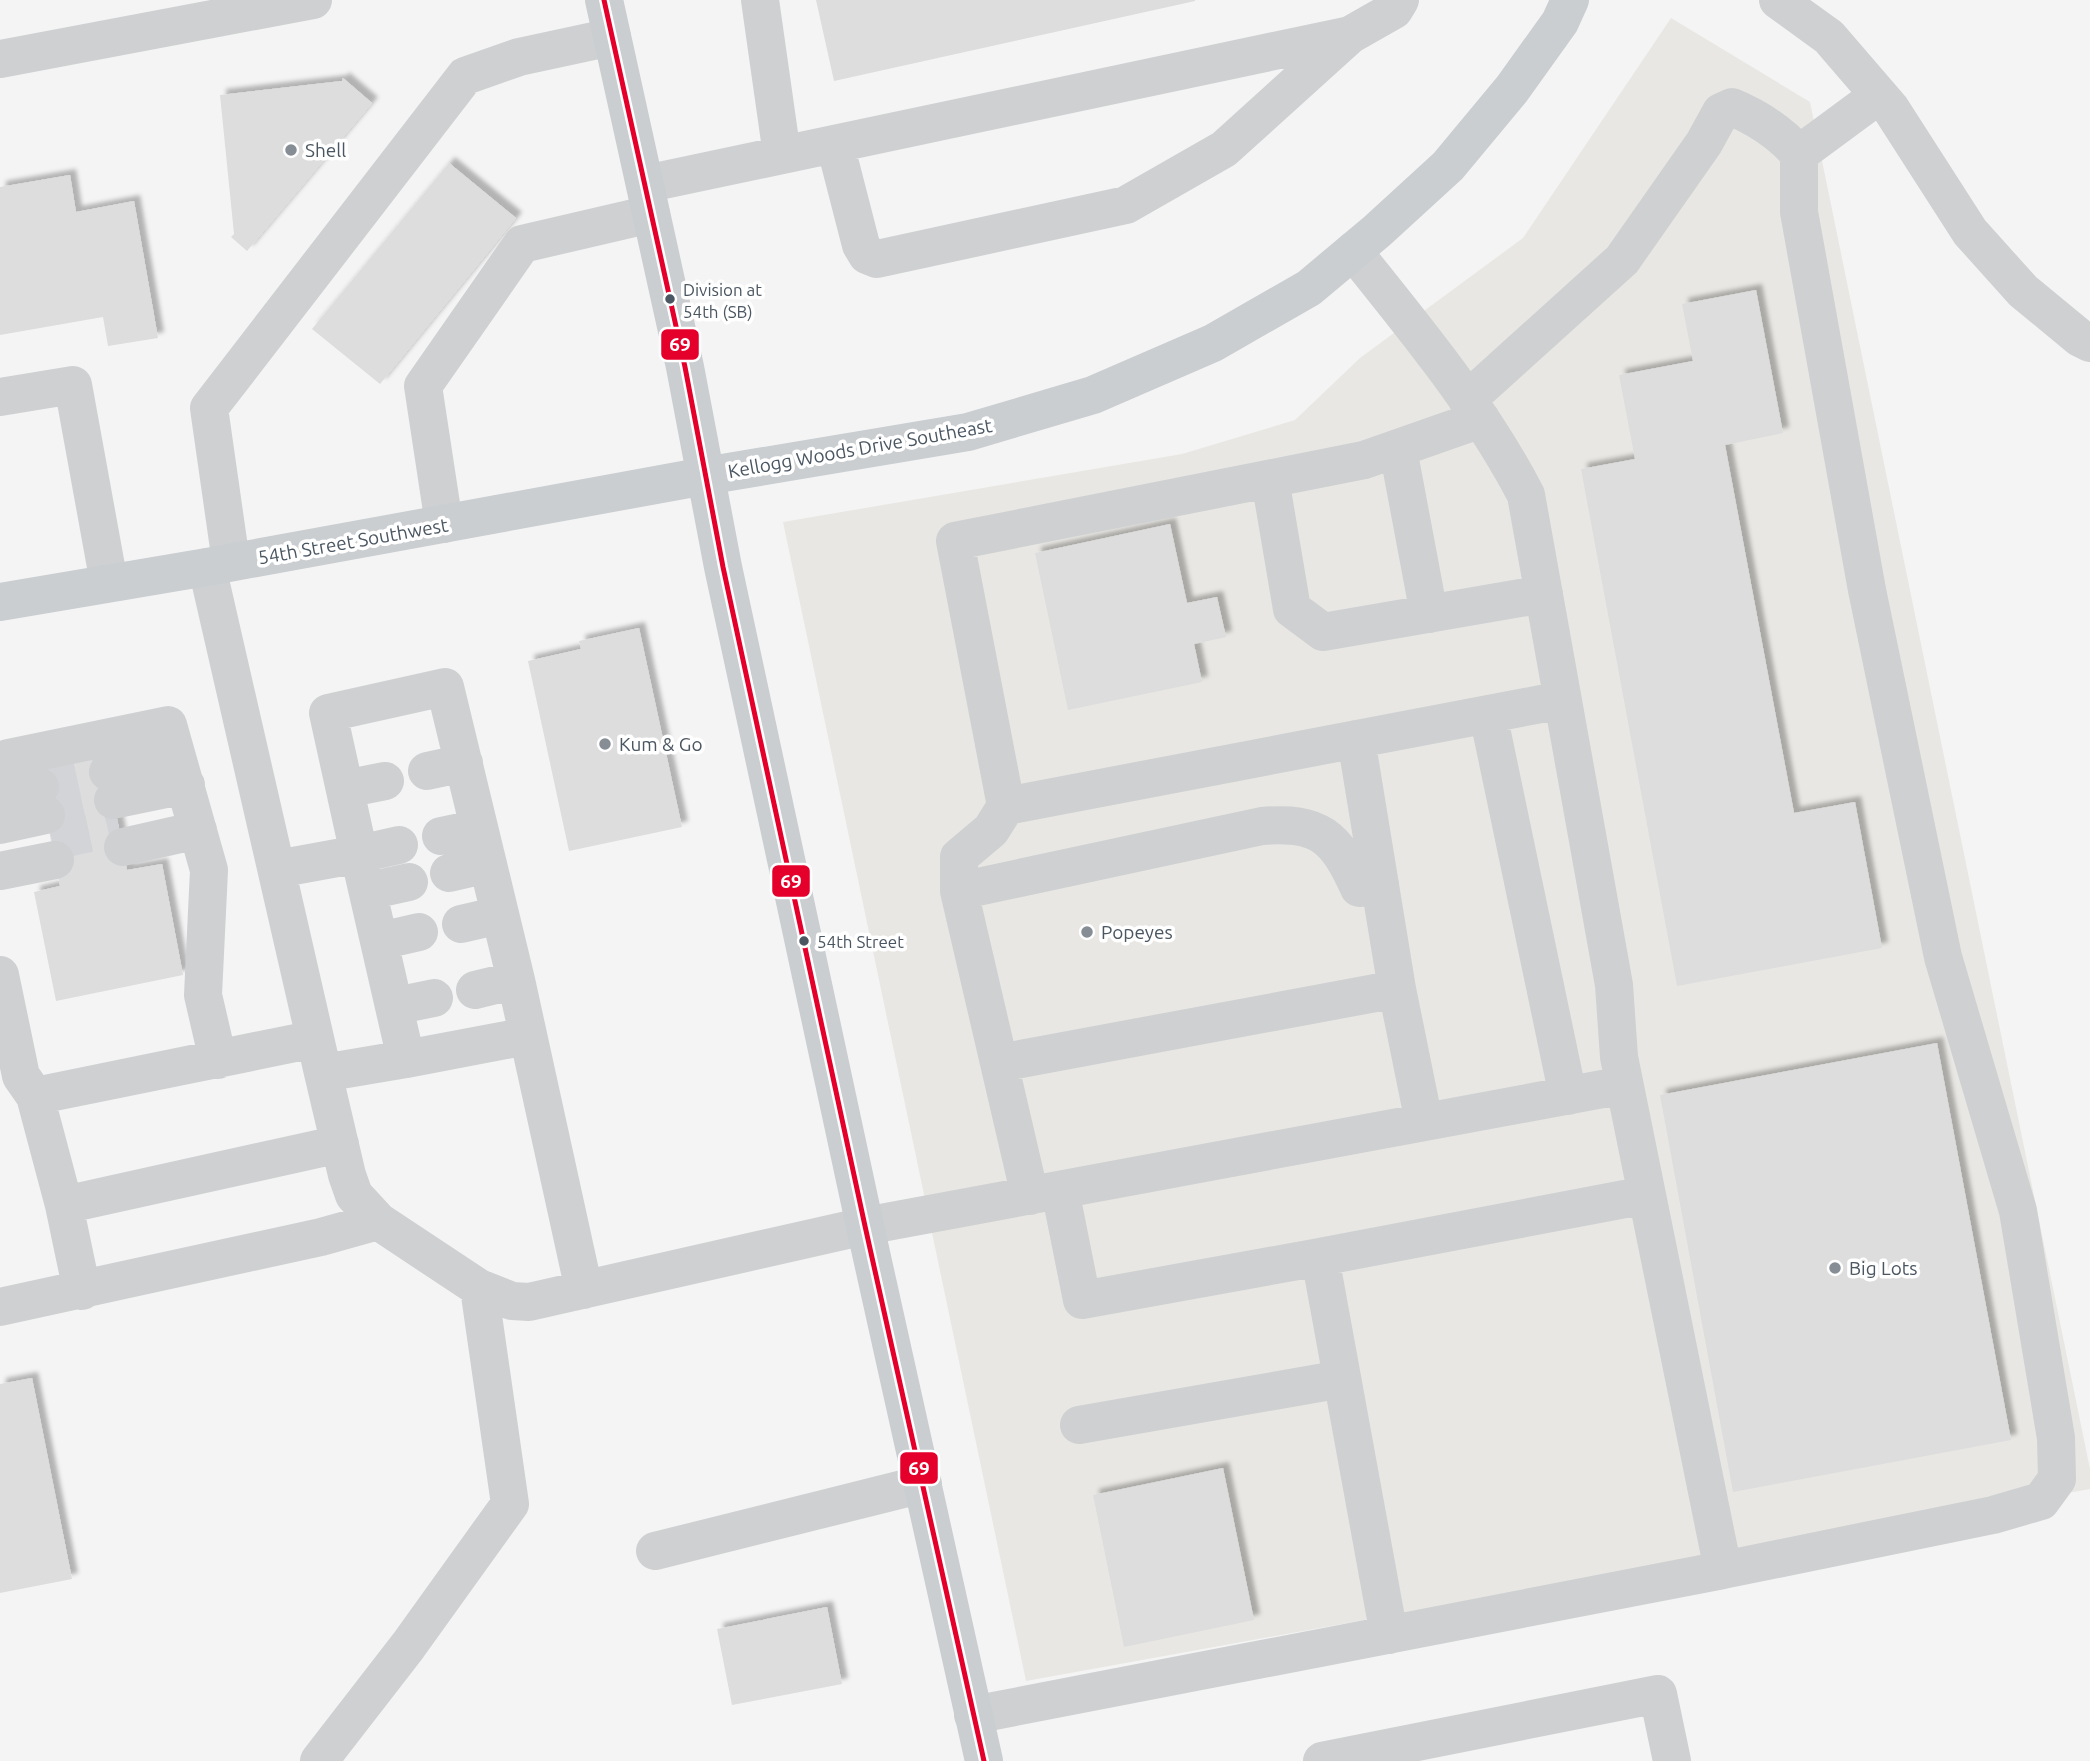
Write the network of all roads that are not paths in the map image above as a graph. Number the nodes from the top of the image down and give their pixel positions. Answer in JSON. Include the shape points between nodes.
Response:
{"nodes":[{"id":1,"x":313,"y":0,"type":"edge"},
{"id":2,"x":604,"y":0,"type":"edge"},
{"id":3,"x":760,"y":0,"type":"edge"},
{"id":4,"x":1400,"y":0,"type":"edge"},
{"id":5,"x":1570,"y":0,"type":"edge"},
{"id":6,"x":1777,"y":0,"type":"edge"},
{"id":7,"x":181,"y":12,"type":"edge"},
{"id":8,"x":1350,"y":35,"type":"junction"},
{"id":9,"x":612,"y":37,"type":"junction"},
{"id":10,"x":0,"y":60,"type":"edge"},
{"id":11,"x":1879,"y":95,"type":"junction"},
{"id":12,"x":835,"y":144,"type":"junction"},
{"id":13,"x":1799,"y":154,"type":"junction"},
{"id":14,"x":782,"y":155,"type":"junction"},
{"id":15,"x":648,"y":199,"type":"junction"},
{"id":16,"x":1353,"y":251,"type":"junction"},
{"id":17,"x":2090,"y":343,"type":"edge"},
{"id":18,"x":0,"y":397,"type":"edge"},
{"id":19,"x":1474,"y":410,"type":"junction"},
{"id":20,"x":1398,"y":449,"type":"junction"},
{"id":21,"x":705,"y":476,"type":"junction"},
{"id":22,"x":1270,"y":479,"type":"junction"},
{"id":23,"x":444,"y":524,"type":"junction"},
{"id":24,"x":219,"y":565,"type":"junction"},
{"id":25,"x":109,"y":583,"type":"junction"},
{"id":26,"x":1544,"y":594,"type":"junction"},
{"id":27,"x":0,"y":602,"type":"edge"},
{"id":28,"x":1429,"y":614,"type":"junction"},
{"id":29,"x":1562,"y":700,"type":"junction"},
{"id":30,"x":1488,"y":714,"type":"junction"},
{"id":31,"x":1356,"y":739,"type":"junction"},
{"id":32,"x":464,"y":764,"type":"junction"},
{"id":33,"x":0,"y":765,"type":"edge"},
{"id":34,"x":427,"y":771,"type":"dead end"},
{"id":35,"x":385,"y":781,"type":"dead end"},
{"id":36,"x":345,"y":789,"type":"junction"},
{"id":37,"x":0,"y":796,"type":"edge"},
{"id":38,"x":189,"y":796,"type":"junction"},
{"id":39,"x":1006,"y":806,"type":"junction"},
{"id":40,"x":0,"y":825,"type":"edge"},
{"id":41,"x":48,"y":826,"type":"junction"},
{"id":42,"x":441,"y":836,"type":"dead end"},
{"id":43,"x":399,"y":845,"type":"dead end"},
{"id":44,"x":484,"y":846,"type":"junction"},
{"id":45,"x":0,"y":851,"type":"edge"},
{"id":46,"x":359,"y":854,"type":"junction"},
{"id":47,"x":276,"y":869,"type":"junction"},
{"id":48,"x":0,"y":871,"type":"edge"},
{"id":49,"x":449,"y":873,"type":"dead end"},
{"id":50,"x":409,"y":882,"type":"dead end"},
{"id":51,"x":1380,"y":884,"type":"junction"},
{"id":52,"x":368,"y":891,"type":"junction"},
{"id":53,"x":959,"y":891,"type":"junction"},
{"id":54,"x":500,"y":915,"type":"junction"},
{"id":55,"x":461,"y":924,"type":"dead end"},
{"id":56,"x":419,"y":932,"type":"dead end"},
{"id":57,"x":380,"y":941,"type":"junction"},
{"id":58,"x":0,"y":975,"type":"edge"},
{"id":59,"x":516,"y":980,"type":"junction"},
{"id":60,"x":475,"y":989,"type":"dead end"},
{"id":61,"x":1397,"y":989,"type":"junction"},
{"id":62,"x":434,"y":998,"type":"dead end"},
{"id":63,"x":395,"y":1006,"type":"junction"},
{"id":64,"x":527,"y":1036,"type":"junction"},
{"id":65,"x":319,"y":1056,"type":"junction"},
{"id":66,"x":406,"y":1059,"type":"junction"},
{"id":67,"x":218,"y":1060,"type":"junction"},
{"id":68,"x":999,"y":1063,"type":"junction"},
{"id":69,"x":1624,"y":1085,"type":"junction"},
{"id":70,"x":1568,"y":1096,"type":"junction"},
{"id":71,"x":35,"y":1097,"type":"junction"},
{"id":72,"x":1423,"y":1122,"type":"junction"},
{"id":73,"x":340,"y":1144,"type":"junction"},
{"id":74,"x":1045,"y":1193,"type":"junction"},
{"id":75,"x":1646,"y":1195,"type":"junction"},
{"id":76,"x":64,"y":1205,"type":"junction"},
{"id":77,"x":377,"y":1221,"type":"junction"},
{"id":78,"x":865,"y":1226,"type":"junction"},
{"id":79,"x":1320,"y":1257,"type":"junction"},
{"id":80,"x":479,"y":1288,"type":"junction"},
{"id":81,"x":584,"y":1290,"type":"junction"},
{"id":82,"x":82,"y":1291,"type":"junction"},
{"id":83,"x":0,"y":1307,"type":"edge"},
{"id":84,"x":1342,"y":1379,"type":"junction"},
{"id":85,"x":1079,"y":1425,"type":"dead end"},
{"id":86,"x":923,"y":1484,"type":"junction"},
{"id":87,"x":655,"y":1550,"type":"dead end"},
{"id":88,"x":1723,"y":1570,"type":"junction"},
{"id":89,"x":1390,"y":1635,"type":"junction"},
{"id":90,"x":973,"y":1715,"type":"junction"},
{"id":91,"x":319,"y":1761,"type":"edge"},
{"id":92,"x":984,"y":1761,"type":"edge"},
{"id":93,"x":1322,"y":1761,"type":"edge"},
{"id":94,"x":1672,"y":1761,"type":"edge"}],
"edges":[{"from":1,"to":7,"type":"street"},
{"from":2,"to":9,"type":"main road"},
{"from":3,"to":14,"type":"street"},
{"from":4,"to":8,"type":"street","via":[[1394,10]]},
{"from":5,"to":16,"type":"main road","name":"Kellogg Woods Drive Southeast","via":[[1560,22],[1511,89],[1448,166]]},
{"from":6,"to":11,"type":"street","via":[[1829,37]]},
{"from":7,"to":10,"type":"street"},
{"from":8,"to":12,"type":"street"},
{"from":8,"to":12,"type":"street","via":[[1224,149],[1126,205],[877,258],[867,255],[860,245]]},
{"from":9,"to":15,"type":"main road"},
{"from":9,"to":24,"type":"street","via":[[519,57],[465,76],[209,408]]},
{"from":11,"to":13,"type":"street"},
{"from":11,"to":17,"type":"street","via":[[1970,232],[2023,291]]},
{"from":12,"to":14,"type":"street"},
{"from":13,"to":19,"type":"street","via":[[1751,115],[1732,107],[1721,112],[1622,260]]},
{"from":13,"to":88,"type":"street","via":[[1799,212],[1867,590],[1943,957],[2018,1211],[2056,1438],[2057,1479],[2041,1501],[1993,1515]]},
{"from":14,"to":15,"type":"street"},
{"from":15,"to":21,"type":"main road"},
{"from":15,"to":23,"type":"street","via":[[523,244],[423,386]]},
{"from":16,"to":19,"type":"street"},
{"from":16,"to":21,"type":"main road","name":"Kellogg Woods Drive Southeast","via":[[1309,288],[1213,343],[1093,396],[968,432]]},
{"from":18,"to":25,"type":"street","via":[[73,385]]},
{"from":19,"to":20,"type":"street"},
{"from":19,"to":26,"type":"street","via":[[1526,495]]},
{"from":20,"to":22,"type":"street"},
{"from":20,"to":28,"type":"street"},
{"from":21,"to":23,"type":"main road","name":"54th Street Southwest"},
{"from":21,"to":78,"type":"main road"},
{"from":22,"to":28,"type":"street","via":[[1292,609],[1323,632]]},
{"from":22,"to":39,"type":"street","via":[[955,541]]},
{"from":23,"to":24,"type":"main road","name":"54th Street Southwest"},
{"from":24,"to":25,"type":"main road","name":"54th Street Southwest"},
{"from":24,"to":47,"type":"street"},
{"from":25,"to":27,"type":"main road","name":"54th Street Southwest"},
{"from":26,"to":28,"type":"street"},
{"from":26,"to":29,"type":"street"},
{"from":29,"to":30,"type":"street"},
{"from":29,"to":69,"type":"street","via":[[1614,985]]},
{"from":30,"to":31,"type":"street"},
{"from":30,"to":70,"type":"street"},
{"from":31,"to":39,"type":"street"},
{"from":31,"to":51,"type":"street"},
{"from":32,"to":34,"type":"street"},
{"from":32,"to":36,"type":"street","via":[[445,687],[328,713]]},
{"from":32,"to":44,"type":"street"},
{"from":33,"to":38,"type":"street","via":[[8,758],[168,725]]},
{"from":35,"to":36,"type":"street"},
{"from":36,"to":46,"type":"street"},
{"from":37,"to":41,"type":"street"},
{"from":38,"to":38,"type":"street","via":[[116,812]]},
{"from":38,"to":67,"type":"street","via":[[209,870],[204,995]]},
{"from":39,"to":53,"type":"street","via":[[990,830],[959,857]]},
{"from":40,"to":41,"type":"street"},
{"from":41,"to":45,"type":"street"},
{"from":41,"to":48,"type":"street"},
{"from":42,"to":44,"type":"street"},
{"from":43,"to":46,"type":"street"},
{"from":44,"to":49,"type":"street"},
{"from":44,"to":54,"type":"street"},
{"from":46,"to":47,"type":"street"},
{"from":46,"to":52,"type":"street"},
{"from":47,"to":65,"type":"street"},
{"from":50,"to":52,"type":"street"},
{"from":51,"to":53,"type":"street","via":[[1359,888],[1344,856],[1322,833],[1287,824]]},
{"from":51,"to":61,"type":"street"},
{"from":52,"to":57,"type":"street"},
{"from":53,"to":68,"type":"street"},
{"from":54,"to":55,"type":"street"},
{"from":54,"to":59,"type":"street"},
{"from":56,"to":57,"type":"street"},
{"from":57,"to":63,"type":"street"},
{"from":58,"to":71,"type":"street","via":[[21,1076]]},
{"from":59,"to":60,"type":"street"},
{"from":59,"to":64,"type":"street"},
{"from":61,"to":68,"type":"street"},
{"from":61,"to":72,"type":"street"},
{"from":62,"to":63,"type":"street"},
{"from":63,"to":66,"type":"street"},
{"from":64,"to":66,"type":"street"},
{"from":64,"to":81,"type":"street"},
{"from":65,"to":66,"type":"street"},
{"from":65,"to":67,"type":"street"},
{"from":65,"to":73,"type":"street"},
{"from":67,"to":71,"type":"street"},
{"from":68,"to":74,"type":"street"},
{"from":69,"to":70,"type":"street"},
{"from":69,"to":75,"type":"street"},
{"from":70,"to":72,"type":"street"},
{"from":71,"to":76,"type":"street"},
{"from":72,"to":74,"type":"street"},
{"from":73,"to":76,"type":"street"},
{"from":73,"to":77,"type":"street","via":[[354,1195]]},
{"from":74,"to":78,"type":"street"},
{"from":74,"to":79,"type":"street","via":[[1082,1300]]},
{"from":75,"to":79,"type":"street"},
{"from":75,"to":88,"type":"street"},
{"from":76,"to":82,"type":"street"},
{"from":77,"to":80,"type":"street"},
{"from":77,"to":82,"type":"street"},
{"from":78,"to":81,"type":"street"},
{"from":78,"to":86,"type":"main road"},
{"from":79,"to":84,"type":"street"},
{"from":80,"to":81,"type":"street","via":[[512,1301],[529,1302]]},
{"from":80,"to":91,"type":"street","via":[[510,1504]]},
{"from":82,"to":83,"type":"street"},
{"from":84,"to":85,"type":"street"},
{"from":84,"to":89,"type":"street"},
{"from":86,"to":87,"type":"street"},
{"from":86,"to":90,"type":"main road"},
{"from":88,"to":89,"type":"street"},
{"from":89,"to":90,"type":"street"},
{"from":90,"to":92,"type":"main road"},
{"from":93,"to":94,"type":"street","via":[[1658,1694]]}]}
